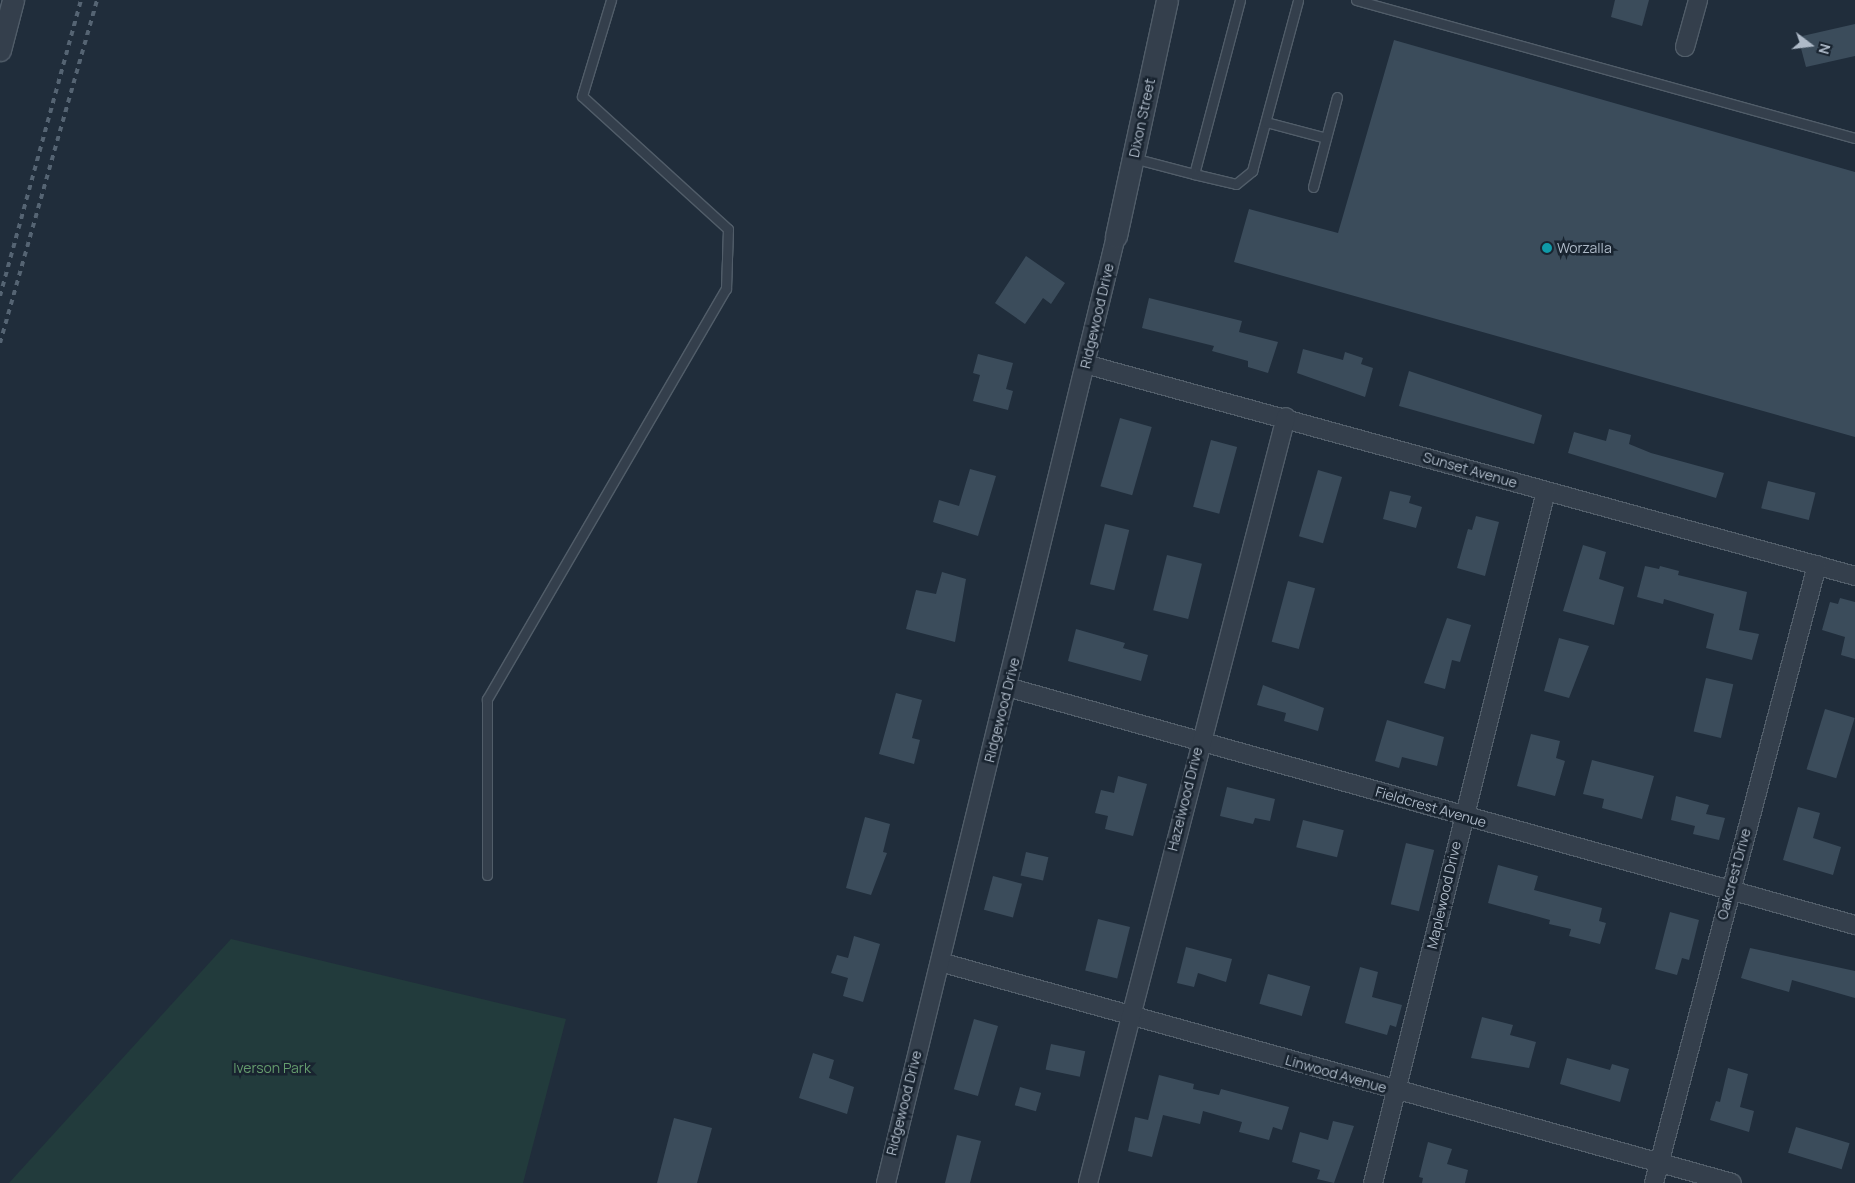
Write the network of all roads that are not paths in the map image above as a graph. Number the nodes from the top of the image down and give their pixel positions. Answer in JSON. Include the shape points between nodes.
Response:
{"nodes":[{"id":1,"x":13,"y":0,"type":"edge"},
{"id":2,"x":611,"y":0,"type":"edge"},
{"id":3,"x":1167,"y":0,"type":"edge"},
{"id":4,"x":1240,"y":0,"type":"edge"},
{"id":5,"x":1298,"y":0,"type":"edge"},
{"id":6,"x":1356,"y":0,"type":"edge"},
{"id":7,"x":1698,"y":0,"type":"edge"},
{"id":8,"x":1685,"y":47,"type":"dead end"},
{"id":9,"x":0,"y":48,"type":"edge"},
{"id":10,"x":1337,"y":97,"type":"dead end"},
{"id":11,"x":1266,"y":122,"type":"junction"},
{"id":12,"x":1326,"y":138,"type":"junction"},
{"id":13,"x":1855,"y":138,"type":"edge"},
{"id":14,"x":1133,"y":158,"type":"junction"},
{"id":15,"x":1194,"y":174,"type":"junction"},
{"id":16,"x":1313,"y":187,"type":"dead end"},
{"id":17,"x":1116,"y":236,"type":"joint"},
{"id":18,"x":1085,"y":364,"type":"junction"},
{"id":19,"x":1286,"y":417,"type":"junction"},
{"id":20,"x":1546,"y":491,"type":"junction"},
{"id":21,"x":1817,"y":565,"type":"junction"},
{"id":22,"x":1855,"y":576,"type":"edge"},
{"id":23,"x":1007,"y":687,"type":"junction"},
{"id":24,"x":1199,"y":742,"type":"junction"},
{"id":25,"x":1462,"y":816,"type":"junction"},
{"id":26,"x":487,"y":875,"type":"dead end"},
{"id":27,"x":1730,"y":891,"type":"junction"},
{"id":28,"x":1855,"y":925,"type":"edge"},
{"id":29,"x":940,"y":962,"type":"junction"},
{"id":30,"x":1132,"y":1016,"type":"junction"},
{"id":31,"x":1397,"y":1092,"type":"junction"},
{"id":32,"x":1659,"y":1164,"type":"junction"},
{"id":33,"x":886,"y":1183,"type":"edge"},
{"id":34,"x":1088,"y":1183,"type":"edge"},
{"id":35,"x":1374,"y":1183,"type":"edge"},
{"id":36,"x":1654,"y":1183,"type":"edge"},
{"id":37,"x":1732,"y":1183,"type":"edge"}],
"edges":[{"from":1,"to":9,"type":"street"},
{"from":2,"to":26,"type":"lane","via":[[582,96],[728,229],[726,289],[487,699]]},
{"from":3,"to":14,"type":"street","name":"Dixon Street"},
{"from":4,"to":15,"type":"lane"},
{"from":5,"to":11,"type":"lane"},
{"from":6,"to":13,"type":"lane"},
{"from":7,"to":8,"type":"street"},
{"from":10,"to":12,"type":"lane"},
{"from":11,"to":12,"type":"lane"},
{"from":11,"to":15,"type":"lane","via":[[1252,171],[1246,178],[1236,184]]},
{"from":12,"to":16,"type":"lane"},
{"from":14,"to":15,"type":"lane"},
{"from":14,"to":17,"type":"street","name":"Dixon Street"},
{"from":17,"to":18,"type":"street","name":"Ridgewood Drive"},
{"from":18,"to":19,"type":"street","name":"Sunset Avenue"},
{"from":18,"to":23,"type":"street","name":"Ridgewood Drive"},
{"from":19,"to":20,"type":"street","name":"Sunset Avenue"},
{"from":19,"to":24,"type":"street","name":"Hazelwood Drive"},
{"from":20,"to":21,"type":"street","name":"Sunset Avenue"},
{"from":20,"to":25,"type":"street","name":"Maplewood Drive"},
{"from":21,"to":22,"type":"street","name":"Sunset Avenue"},
{"from":21,"to":27,"type":"street","name":"Oakcrest Drive"},
{"from":23,"to":24,"type":"street","name":"Fieldcrest Avenue"},
{"from":23,"to":29,"type":"street","name":"Ridgewood Drive"},
{"from":24,"to":25,"type":"street","name":"Fieldcrest Avenue"},
{"from":24,"to":30,"type":"street","name":"Hazelwood Drive"},
{"from":25,"to":27,"type":"street","name":"Fieldcrest Avenue"},
{"from":25,"to":31,"type":"street","name":"Maplewood Drive"},
{"from":27,"to":28,"type":"street","name":"Fieldcrest Avenue"},
{"from":27,"to":32,"type":"street","name":"Oakcrest Drive"},
{"from":29,"to":30,"type":"street","name":"Linwood Avenue"},
{"from":29,"to":33,"type":"street","name":"Ridgewood Drive"},
{"from":30,"to":31,"type":"street","name":"Linwood Avenue"},
{"from":30,"to":34,"type":"street","name":"Hazelwood Drive"},
{"from":31,"to":32,"type":"street","name":"Linwood Avenue"},
{"from":31,"to":35,"type":"street","name":"Maplewood Drive"},
{"from":32,"to":36,"type":"street","name":"Oakcrest Drive"},
{"from":32,"to":37,"type":"street","name":"Linwood Avenue"}]}
